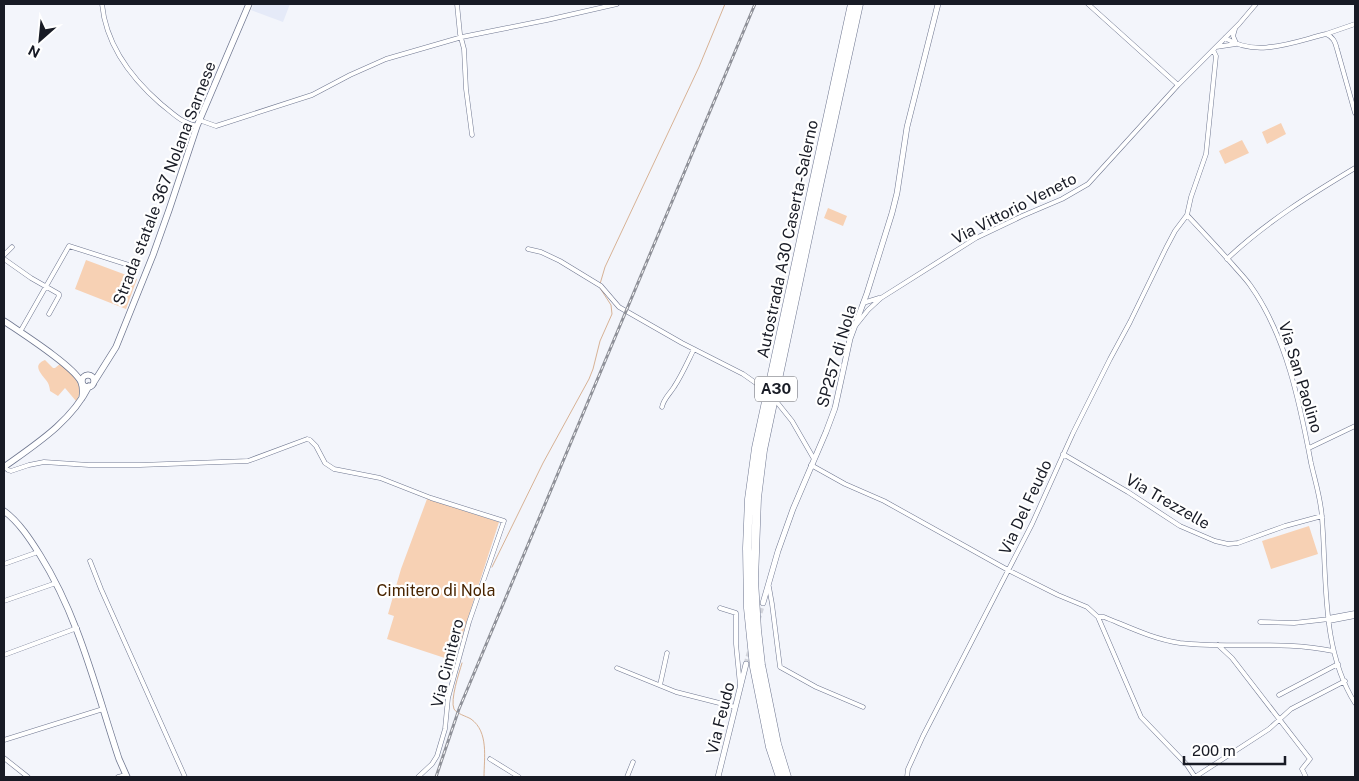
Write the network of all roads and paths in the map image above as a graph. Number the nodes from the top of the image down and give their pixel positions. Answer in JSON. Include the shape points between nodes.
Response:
{"nodes":[{"id":1,"x":102,"y":4,"type":"edge"},
{"id":2,"x":249,"y":4,"type":"edge"},
{"id":3,"x":457,"y":4,"type":"edge"},
{"id":4,"x":617,"y":4,"type":"edge"},
{"id":5,"x":852,"y":4,"type":"edge"},
{"id":6,"x":859,"y":4,"type":"edge"},
{"id":7,"x":938,"y":4,"type":"edge"},
{"id":8,"x":1088,"y":4,"type":"edge"},
{"id":9,"x":1256,"y":4,"type":"edge"},
{"id":10,"x":1355,"y":24,"type":"edge"},
{"id":11,"x":1235,"y":27,"type":"junction"},
{"id":12,"x":1326,"y":34,"type":"junction"},
{"id":13,"x":462,"y":37,"type":"junction"},
{"id":14,"x":1225,"y":38,"type":"junction"},
{"id":15,"x":1238,"y":44,"type":"junction"},
{"id":16,"x":1215,"y":48,"type":"junction"},
{"id":17,"x":1178,"y":85,"type":"junction"},
{"id":18,"x":1353,"y":96,"type":"edge"},
{"id":19,"x":1355,"y":114,"type":"edge"},
{"id":20,"x":198,"y":123,"type":"junction"},
{"id":21,"x":472,"y":135,"type":"dead end"},
{"id":22,"x":1355,"y":168,"type":"edge"},
{"id":23,"x":1187,"y":215,"type":"junction"},
{"id":24,"x":12,"y":247,"type":"dead end"},
{"id":25,"x":528,"y":249,"type":"dead end"},
{"id":26,"x":4,"y":255,"type":"edge"},
{"id":27,"x":1227,"y":258,"type":"junction"},
{"id":28,"x":4,"y":259,"type":"edge"},
{"id":29,"x":135,"y":267,"type":"dead end"},
{"id":30,"x":46,"y":286,"type":"junction"},
{"id":31,"x":867,"y":293,"type":"junction"},
{"id":32,"x":881,"y":298,"type":"junction"},
{"id":33,"x":874,"y":300,"type":"junction"},
{"id":34,"x":863,"y":303,"type":"junction"},
{"id":35,"x":49,"y":314,"type":"dead end"},
{"id":36,"x":4,"y":321,"type":"edge"},
{"id":37,"x":853,"y":328,"type":"junction"},
{"id":38,"x":20,"y":332,"type":"junction"},
{"id":39,"x":694,"y":349,"type":"junction"},
{"id":40,"x":71,"y":368,"type":"junction"},
{"id":41,"x":102,"y":370,"type":"junction"},
{"id":42,"x":88,"y":374,"type":"junction"},
{"id":43,"x":82,"y":383,"type":"junction"},
{"id":44,"x":91,"y":384,"type":"junction"},
{"id":45,"x":762,"y":388,"type":"dead end"},
{"id":46,"x":82,"y":399,"type":"junction"},
{"id":47,"x":776,"y":401,"type":"dead end"},
{"id":48,"x":662,"y":407,"type":"dead end"},
{"id":49,"x":1355,"y":426,"type":"edge"},
{"id":50,"x":1308,"y":448,"type":"junction"},
{"id":51,"x":1063,"y":454,"type":"junction"},
{"id":52,"x":814,"y":459,"type":"junction"},
{"id":53,"x":811,"y":465,"type":"junction"},
{"id":54,"x":4,"y":467,"type":"edge"},
{"id":55,"x":4,"y":511,"type":"edge"},
{"id":56,"x":1322,"y":516,"type":"junction"},
{"id":57,"x":38,"y":552,"type":"junction"},
{"id":58,"x":90,"y":561,"type":"dead end"},
{"id":59,"x":4,"y":564,"type":"edge"},
{"id":60,"x":1008,"y":570,"type":"junction"},
{"id":61,"x":56,"y":582,"type":"junction"},
{"id":62,"x":768,"y":584,"type":"junction"},
{"id":63,"x":4,"y":601,"type":"edge"},
{"id":64,"x":763,"y":602,"type":"tunnel mouth"},
{"id":65,"x":720,"y":608,"type":"dead end"},
{"id":66,"x":1355,"y":614,"type":"edge"},
{"id":67,"x":1098,"y":617,"type":"junction"},
{"id":68,"x":1329,"y":619,"type":"junction"},
{"id":69,"x":1260,"y":622,"type":"dead end"},
{"id":70,"x":77,"y":628,"type":"junction"},
{"id":71,"x":1218,"y":645,"type":"junction"},
{"id":72,"x":1333,"y":651,"type":"junction"},
{"id":73,"x":667,"y":653,"type":"dead end"},
{"id":74,"x":4,"y":654,"type":"edge"},
{"id":75,"x":746,"y":664,"type":"tunnel mouth"},
{"id":76,"x":1338,"y":664,"type":"junction"},
{"id":77,"x":617,"y":668,"type":"dead end"},
{"id":78,"x":1345,"y":681,"type":"junction"},
{"id":79,"x":660,"y":685,"type":"junction"},
{"id":80,"x":740,"y":687,"type":"junction"},
{"id":81,"x":1279,"y":695,"type":"dead end"},
{"id":82,"x":1355,"y":703,"type":"edge"},
{"id":83,"x":735,"y":707,"type":"junction"},
{"id":84,"x":863,"y":708,"type":"dead end"},
{"id":85,"x":103,"y":709,"type":"junction"},
{"id":86,"x":1279,"y":720,"type":"junction"},
{"id":87,"x":4,"y":740,"type":"edge"},
{"id":88,"x":4,"y":758,"type":"edge"},
{"id":89,"x":490,"y":759,"type":"dead end"},
{"id":90,"x":633,"y":762,"type":"dead end"},
{"id":91,"x":126,"y":776,"type":"edge"},
{"id":92,"x":28,"y":777,"type":"edge"},
{"id":93,"x":118,"y":777,"type":"edge"},
{"id":94,"x":185,"y":777,"type":"edge"},
{"id":95,"x":418,"y":777,"type":"edge"},
{"id":96,"x":519,"y":777,"type":"edge"},
{"id":97,"x":626,"y":777,"type":"edge"},
{"id":98,"x":718,"y":777,"type":"edge"},
{"id":99,"x":780,"y":777,"type":"edge"},
{"id":100,"x":786,"y":777,"type":"edge"},
{"id":101,"x":907,"y":777,"type":"edge"},
{"id":102,"x":1195,"y":777,"type":"edge"},
{"id":103,"x":1306,"y":777,"type":"edge"}],
"edges":[{"from":1,"to":20,"type":"street","via":[[110,39],[128,70],[145,90],[181,121]]},
{"from":2,"to":20,"type":"main road","name":"Strada statale 367 Nolana Sarnese"},
{"from":3,"to":13,"type":"street"},
{"from":4,"to":13,"type":"street"},
{"from":5,"to":99,"type":"highway","name":"Autostrada A30 Caserta-Salerno","number":"A30","via":[[756,448],[749,499],[747,578],[754,667],[770,747]]},
{"from":6,"to":100,"type":"highway","name":"Autostrada A30 Caserta-Salerno","number":"A30","via":[[763,450],[756,498],[754,580],[760,656]]},
{"from":7,"to":31,"type":"street","name":"SP257 di Nola","via":[[905,137],[896,198]]},
{"from":8,"to":17,"type":"street"},
{"from":9,"to":11,"type":"street","name":"Via Vittorio Veneto"},
{"from":10,"to":12,"type":"street"},
{"from":11,"to":14,"type":"street","name":"Via Vittorio Veneto"},
{"from":11,"to":15,"type":"street","via":[[1233,36]]},
{"from":12,"to":15,"type":"street","via":[[1277,47]]},
{"from":12,"to":18,"type":"street","via":[[1334,40]]},
{"from":13,"to":20,"type":"street","via":[[386,59],[312,95],[216,126]]},
{"from":13,"to":21,"type":"street"},
{"from":14,"to":15,"type":"street"},
{"from":14,"to":16,"type":"street","name":"Via Vittorio Veneto"},
{"from":15,"to":16,"type":"street"},
{"from":16,"to":17,"type":"street","name":"Via Vittorio Veneto"},
{"from":16,"to":23,"type":"street","via":[[1206,154]]},
{"from":17,"to":32,"type":"street","name":"Via Vittorio Veneto","via":[[1088,184],[976,238]]},
{"from":18,"to":19,"type":"street"},
{"from":20,"to":41,"type":"main road","name":"Strada statale 367 Nolana Sarnese","via":[[153,255],[116,347]]},
{"from":22,"to":27,"type":"street","via":[[1285,212]]},
{"from":23,"to":27,"type":"street","name":"Via San Paolino"},
{"from":23,"to":51,"type":"street","via":[[1158,263]]},
{"from":24,"to":26,"type":"street"},
{"from":25,"to":39,"type":"street","via":[[560,260],[599,285],[619,307]]},
{"from":27,"to":50,"type":"street","name":"Via San Paolino","via":[[1250,284],[1279,337]]},
{"from":28,"to":30,"type":"street"},
{"from":29,"to":30,"type":"street","via":[[69,246]]},
{"from":30,"to":35,"type":"street","via":[[60,295]]},
{"from":30,"to":38,"type":"street"},
{"from":31,"to":33,"type":"street","via":[[868,298]]},
{"from":31,"to":34,"type":"street","name":"SP257 di Nola"},
{"from":32,"to":33,"type":"street"},
{"from":32,"to":37,"type":"street","name":"Via Vittorio Veneto"},
{"from":33,"to":34,"type":"street"},
{"from":34,"to":37,"type":"street","name":"SP257 di Nola"},
{"from":36,"to":38,"type":"main road"},
{"from":37,"to":52,"type":"street","name":"SP257 di Nola","via":[[835,408]]},
{"from":38,"to":40,"type":"main road"},
{"from":39,"to":45,"type":"street","via":[[743,374]]},
{"from":39,"to":48,"type":"street"},
{"from":40,"to":42,"type":"main road"},
{"from":40,"to":43,"type":"main road"},
{"from":41,"to":42,"type":"main road"},
{"from":41,"to":44,"type":"main road","name":"Strada statale 367 Nolana Sarnese"},
{"from":42,"to":43,"type":"main road","via":[[83,376]]},
{"from":42,"to":44,"type":"main road","via":[[92,377]]},
{"from":43,"to":44,"type":"main road","via":[[84,386]]},
{"from":43,"to":46,"type":"main road"},
{"from":44,"to":46,"type":"main road","name":"Strada statale 367 Nolana Sarnese"},
{"from":46,"to":54,"type":"main road","via":[[55,429]]},
{"from":47,"to":52,"type":"street"},
{"from":49,"to":50,"type":"street"},
{"from":50,"to":56,"type":"street","name":"Via San Paolino"},
{"from":51,"to":56,"type":"street","name":"Via Trezzelle","via":[[1180,526],[1215,541],[1238,543]]},
{"from":51,"to":60,"type":"street","name":"Via Del Feudo"},
{"from":52,"to":53,"type":"street","name":"SP257 di Nola"},
{"from":53,"to":60,"type":"street"},
{"from":53,"to":62,"type":"street","name":"SP257 di Nola"},
{"from":54,"to":95,"type":"street","name":"Via Cimitero","via":[[11,471],[44,462],[140,465],[248,461],[307,439],[316,446],[325,463],[334,469],[380,478],[504,521],[469,622],[448,698],[437,756]]},
{"from":55,"to":57,"type":"main road","via":[[30,538]]},
{"from":56,"to":68,"type":"street","name":"Via San Paolino"},
{"from":57,"to":59,"type":"street"},
{"from":57,"to":61,"type":"main road"},
{"from":58,"to":94,"type":"street"},
{"from":60,"to":67,"type":"street","via":[[1087,607]]},
{"from":60,"to":101,"type":"street","name":"Via Del Feudo","via":[[923,736]]},
{"from":61,"to":63,"type":"street"},
{"from":61,"to":70,"type":"main road"},
{"from":62,"to":64,"type":"street","name":"SP257 di Nola"},
{"from":62,"to":84,"type":"street","via":[[780,668]]},
{"from":65,"to":80,"type":"street","via":[[736,613]]},
{"from":66,"to":68,"type":"street"},
{"from":67,"to":71,"type":"street","via":[[1163,640]]},
{"from":67,"to":102,"type":"street","via":[[1141,717]]},
{"from":68,"to":69,"type":"street"},
{"from":68,"to":72,"type":"street","name":"Via San Paolino"},
{"from":70,"to":74,"type":"street"},
{"from":70,"to":85,"type":"main road"},
{"from":71,"to":72,"type":"street","via":[[1316,647]]},
{"from":71,"to":86,"type":"street","via":[[1232,658]]},
{"from":72,"to":76,"type":"street","name":"Via San Paolino"},
{"from":73,"to":79,"type":"street"},
{"from":75,"to":80,"type":"street","name":"Via Feudo"},
{"from":76,"to":78,"type":"street","name":"Via San Paolino"},
{"from":76,"to":81,"type":"street"},
{"from":77,"to":79,"type":"street"},
{"from":78,"to":82,"type":"street","name":"Via San Paolino"},
{"from":78,"to":86,"type":"street","via":[[1291,709]]},
{"from":79,"to":83,"type":"street"},
{"from":80,"to":83,"type":"street","name":"Via Feudo"},
{"from":83,"to":98,"type":"street","name":"Via Feudo"},
{"from":85,"to":87,"type":"street"},
{"from":85,"to":91,"type":"main road"},
{"from":86,"to":102,"type":"street"},
{"from":86,"to":103,"type":"street","via":[[1310,759],[1302,769]]},
{"from":88,"to":92,"type":"street"},
{"from":89,"to":96,"type":"street"},
{"from":90,"to":97,"type":"street"},
{"from":91,"to":93,"type":"street"}]}
